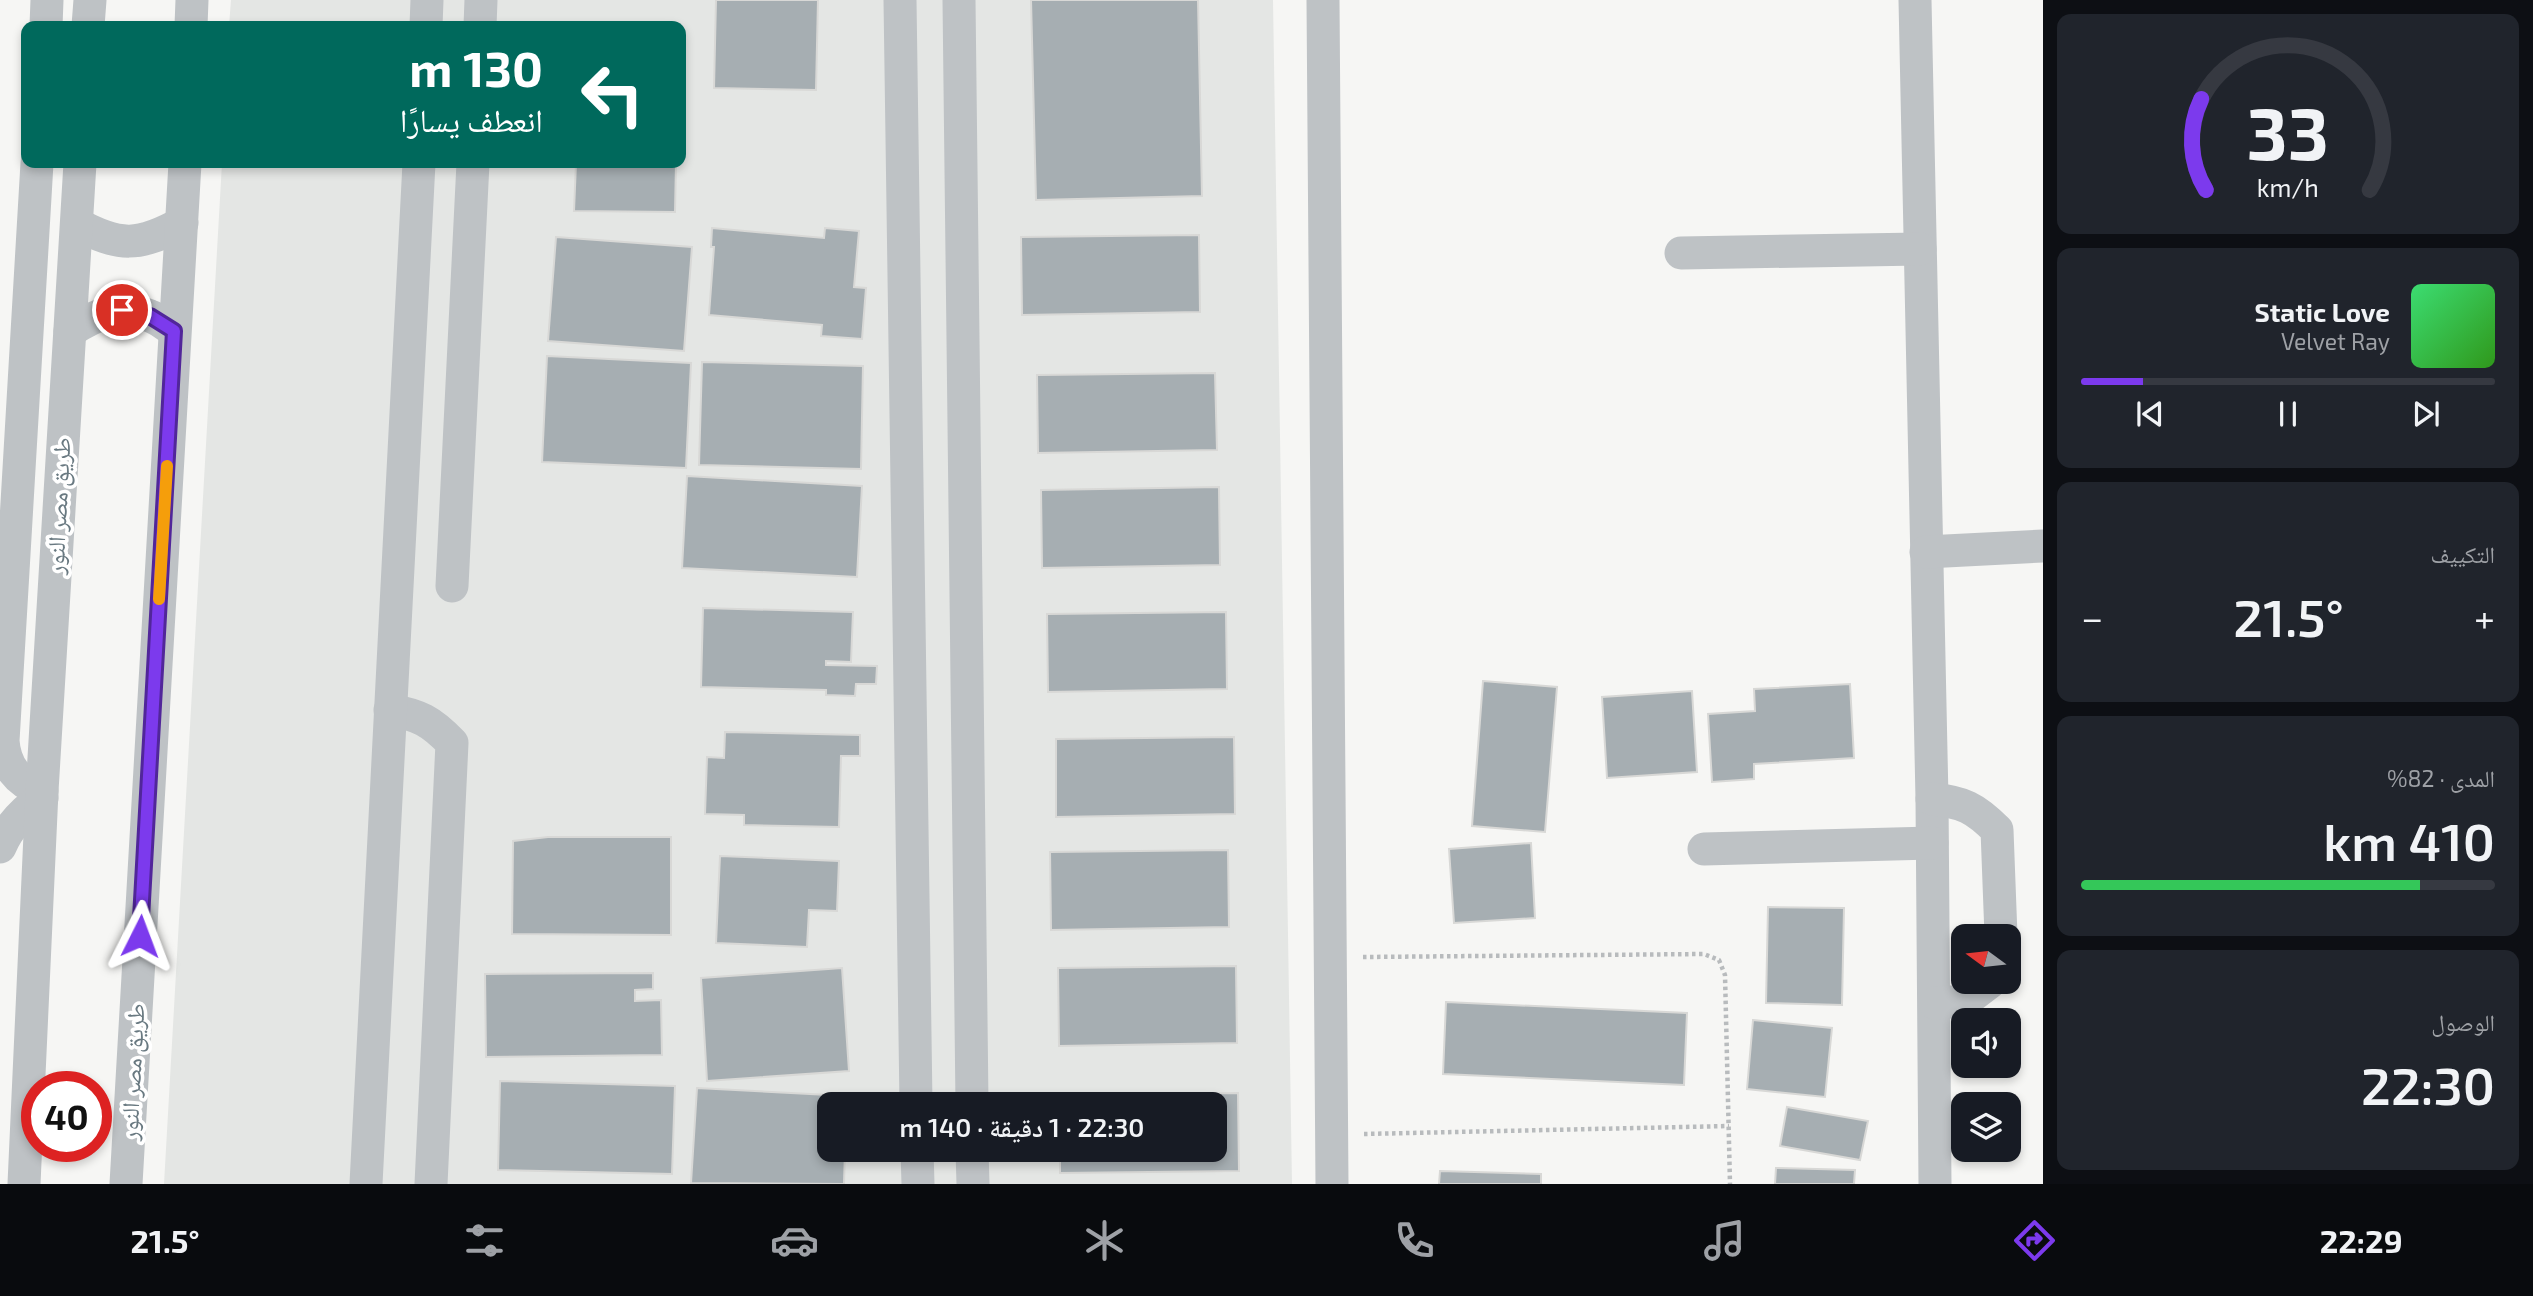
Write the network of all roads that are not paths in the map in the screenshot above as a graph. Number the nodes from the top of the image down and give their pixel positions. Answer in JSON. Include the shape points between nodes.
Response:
{"nodes":[{"id":1,"x":47,"y":0,"type":"edge"},
{"id":2,"x":90,"y":0,"type":"edge"},
{"id":3,"x":192,"y":0,"type":"edge"},
{"id":4,"x":427,"y":0,"type":"edge"},
{"id":5,"x":481,"y":0,"type":"edge"},
{"id":6,"x":900,"y":0,"type":"edge"},
{"id":7,"x":958,"y":0,"type":"edge"},
{"id":8,"x":1323,"y":0,"type":"edge"},
{"id":9,"x":1914,"y":0,"type":"edge"},
{"id":10,"x":46,"y":21,"type":"edge"},
{"id":11,"x":88,"y":21,"type":"edge"},
{"id":12,"x":191,"y":21,"type":"edge"},
{"id":13,"x":426,"y":21,"type":"edge"},
{"id":14,"x":480,"y":21,"type":"edge"},
{"id":15,"x":37,"y":168,"type":"edge"},
{"id":16,"x":80,"y":168,"type":"edge"},
{"id":17,"x":185,"y":168,"type":"edge"},
{"id":18,"x":419,"y":168,"type":"edge"},
{"id":19,"x":473,"y":168,"type":"edge"},
{"id":20,"x":76,"y":223,"type":"junction"},
{"id":21,"x":182,"y":223,"type":"junction"},
{"id":22,"x":1920,"y":249,"type":"junction"},
{"id":23,"x":1681,"y":253,"type":"dead end"},
{"id":24,"x":70,"y":331,"type":"junction"},
{"id":25,"x":174,"y":331,"type":"junction"},
{"id":26,"x":2043,"y":547,"type":"edge"},
{"id":27,"x":1926,"y":552,"type":"junction"},
{"id":28,"x":452,"y":586,"type":"dead end"},
{"id":29,"x":390,"y":710,"type":"junction"},
{"id":30,"x":42,"y":794,"type":"junction"},
{"id":31,"x":1932,"y":799,"type":"junction"},
{"id":32,"x":1932,"y":843,"type":"junction"},
{"id":33,"x":0,"y":847,"type":"edge"},
{"id":34,"x":1704,"y":849,"type":"dead end"},
{"id":35,"x":2001,"y":924,"type":"edge"},
{"id":36,"x":1974,"y":994,"type":"edge"},
{"id":37,"x":1934,"y":1003,"type":"junction"},
{"id":38,"x":916,"y":1092,"type":"edge"},
{"id":39,"x":972,"y":1092,"type":"edge"},
{"id":40,"x":917,"y":1162,"type":"edge"},
{"id":41,"x":972,"y":1162,"type":"edge"},
{"id":42,"x":24,"y":1184,"type":"edge"},
{"id":43,"x":126,"y":1184,"type":"edge"},
{"id":44,"x":366,"y":1184,"type":"edge"},
{"id":45,"x":431,"y":1184,"type":"edge"},
{"id":46,"x":918,"y":1184,"type":"edge"},
{"id":47,"x":973,"y":1184,"type":"edge"},
{"id":48,"x":1332,"y":1184,"type":"edge"},
{"id":49,"x":1935,"y":1184,"type":"edge"}],
"edges":[{"from":1,"to":10,"type":"street"},
{"from":2,"to":11,"type":"street"},
{"from":3,"to":12,"type":"street"},
{"from":4,"to":13,"type":"street"},
{"from":5,"to":14,"type":"street"},
{"from":6,"to":38,"type":"street"},
{"from":7,"to":39,"type":"street"},
{"from":8,"to":48,"type":"street"},
{"from":9,"to":22,"type":"street"},
{"from":15,"to":30,"type":"street","via":[[3,741],[4,754],[18,778]]},
{"from":16,"to":20,"type":"street","name":"طريق مصر النور"},
{"from":17,"to":21,"type":"street","name":"طريق مصر النور"},
{"from":18,"to":29,"type":"street"},
{"from":19,"to":28,"type":"street"},
{"from":20,"to":21,"type":"street","via":[[102,237],[130,242],[157,237]]},
{"from":20,"to":24,"type":"street","name":"طريق مصر النور"},
{"from":21,"to":25,"type":"street","name":"طريق مصر النور"},
{"from":22,"to":23,"type":"street"},
{"from":22,"to":27,"type":"street"},
{"from":24,"to":25,"type":"street","via":[[94,316],[122,310],[150,316]]},
{"from":24,"to":30,"type":"street","name":"طريق مصر النور"},
{"from":25,"to":43,"type":"street","name":"طريق مصر النور"},
{"from":26,"to":27,"type":"street"},
{"from":27,"to":31,"type":"street"},
{"from":29,"to":44,"type":"street"},
{"from":29,"to":45,"type":"street","via":[[414,714],[452,743]]},
{"from":30,"to":33,"type":"street","via":[[11,826]]},
{"from":30,"to":42,"type":"street","name":"طريق مصر النور"},
{"from":31,"to":32,"type":"street"},
{"from":31,"to":35,"type":"street","via":[[1956,801],[1980,812],[1997,830]]},
{"from":32,"to":34,"type":"street"},
{"from":32,"to":37,"type":"street"},
{"from":36,"to":37,"type":"street","via":[[1965,1001]]},
{"from":37,"to":49,"type":"street"},
{"from":40,"to":46,"type":"street"},
{"from":41,"to":47,"type":"street"}]}
